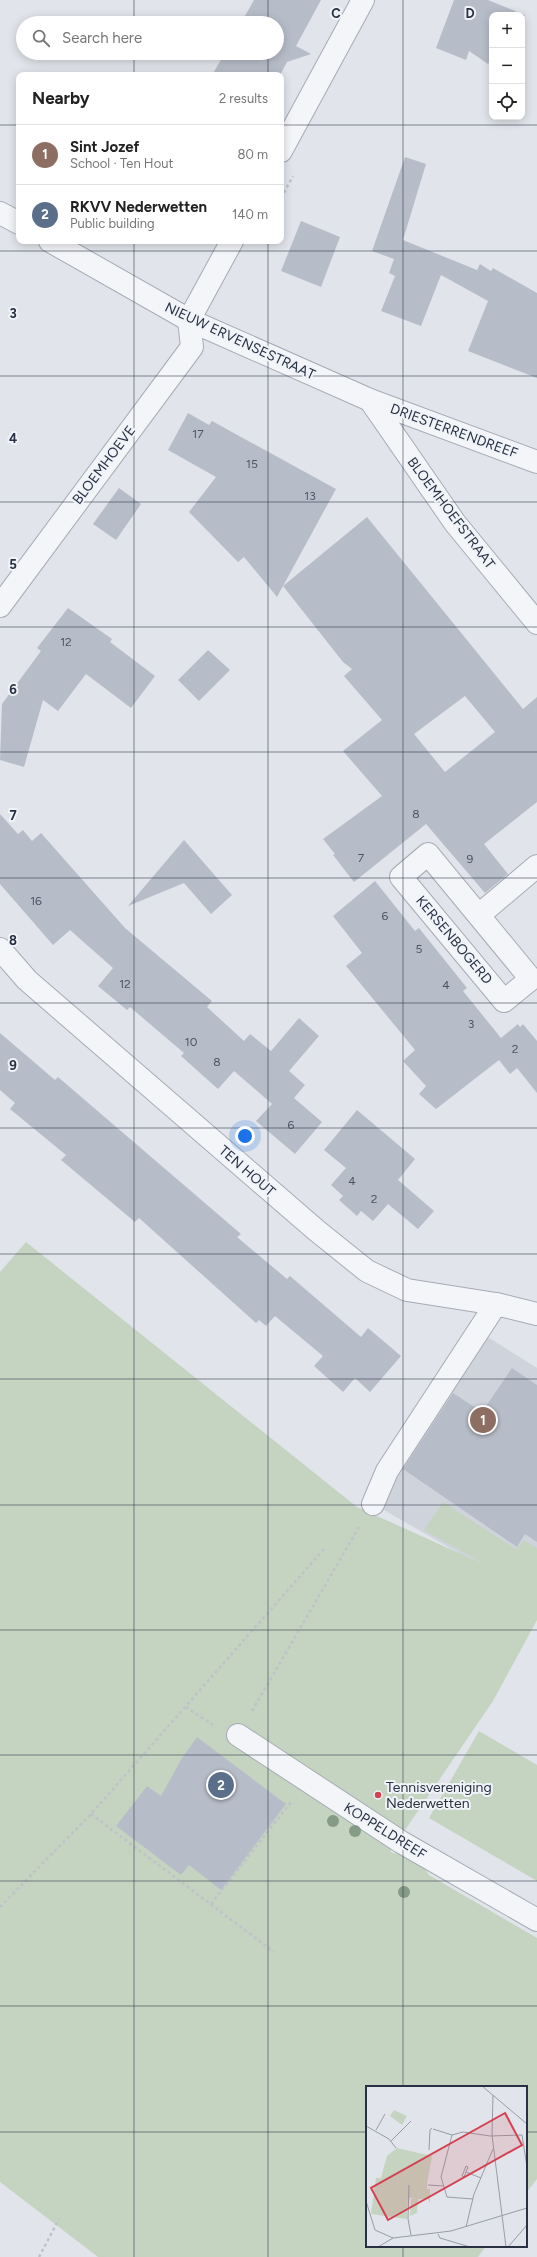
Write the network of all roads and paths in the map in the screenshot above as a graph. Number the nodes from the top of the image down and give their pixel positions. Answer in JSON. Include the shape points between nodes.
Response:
{"nodes":[{"id":1,"x":363,"y":0,"type":"edge"},
{"id":2,"x":284,"y":145,"type":"edge"},
{"id":3,"x":0,"y":213,"type":"edge"},
{"id":4,"x":16,"y":222,"type":"edge"},
{"id":5,"x":55,"y":244,"type":"edge"},
{"id":6,"x":230,"y":244,"type":"edge"},
{"id":7,"x":189,"y":320,"type":"junction"},
{"id":8,"x":370,"y":400,"type":"junction"},
{"id":9,"x":537,"y":462,"type":"edge"},
{"id":10,"x":0,"y":606,"type":"edge"},
{"id":11,"x":537,"y":623,"type":"edge"},
{"id":12,"x":537,"y":866,"type":"edge"},
{"id":13,"x":479,"y":915,"type":"junction"},
{"id":14,"x":0,"y":949,"type":"edge"},
{"id":15,"x":496,"y":1304,"type":"junction"},
{"id":16,"x":537,"y":1314,"type":"edge"},
{"id":17,"x":372,"y":1504,"type":"joint"},
{"id":18,"x":324,"y":1549,"type":"dead end"},
{"id":19,"x":238,"y":1735,"type":"joint"},
{"id":20,"x":307,"y":1781,"type":"junction"},
{"id":21,"x":91,"y":1814,"type":"junction"},
{"id":22,"x":211,"y":1904,"type":"junction"},
{"id":23,"x":0,"y":1907,"type":"edge"},
{"id":24,"x":537,"y":1920,"type":"edge"},
{"id":25,"x":274,"y":1952,"type":"dead end"},
{"id":26,"x":59,"y":2220,"type":"dead end"},
{"id":27,"x":39,"y":2257,"type":"edge"}],
"edges":[{"from":1,"to":2,"type":"street"},
{"from":3,"to":4,"type":"street"},
{"from":5,"to":7,"type":"street","name":"NIEUW ERVENSESTRAAT"},
{"from":6,"to":7,"type":"street"},
{"from":7,"to":8,"type":"street","name":"NIEUW ERVENSESTRAAT"},
{"from":7,"to":10,"type":"street","name":"BLOEMHOEVE","via":[[192,347]]},
{"from":8,"to":9,"type":"street","name":"DRIESTERRENDREEF"},
{"from":8,"to":11,"type":"street","name":"BLOEMHOEFSTRAAT","via":[[455,523]]},
{"from":12,"to":13,"type":"street"},
{"from":13,"to":13,"type":"street","name":"KERSENBOGERD","via":[[531,978],[504,1001],[401,877],[428,854]]},
{"from":14,"to":15,"type":"street","name":"TEN HOUT","via":[[33,985],[310,1225],[367,1271],[407,1290]]},
{"from":15,"to":16,"type":"street","name":"TEN HOUT"},
{"from":15,"to":17,"type":"street","via":[[387,1471]]},
{"from":17,"to":19,"type":"path"},
{"from":18,"to":21,"type":"path"},
{"from":19,"to":20,"type":"street","name":"KOPPELDREEF"},
{"from":20,"to":22,"type":"path"},
{"from":20,"to":24,"type":"street","name":"KOPPELDREEF","via":[[401,1842]]},
{"from":21,"to":22,"type":"path"},
{"from":21,"to":23,"type":"path"},
{"from":22,"to":25,"type":"path"},
{"from":26,"to":27,"type":"path"}]}
